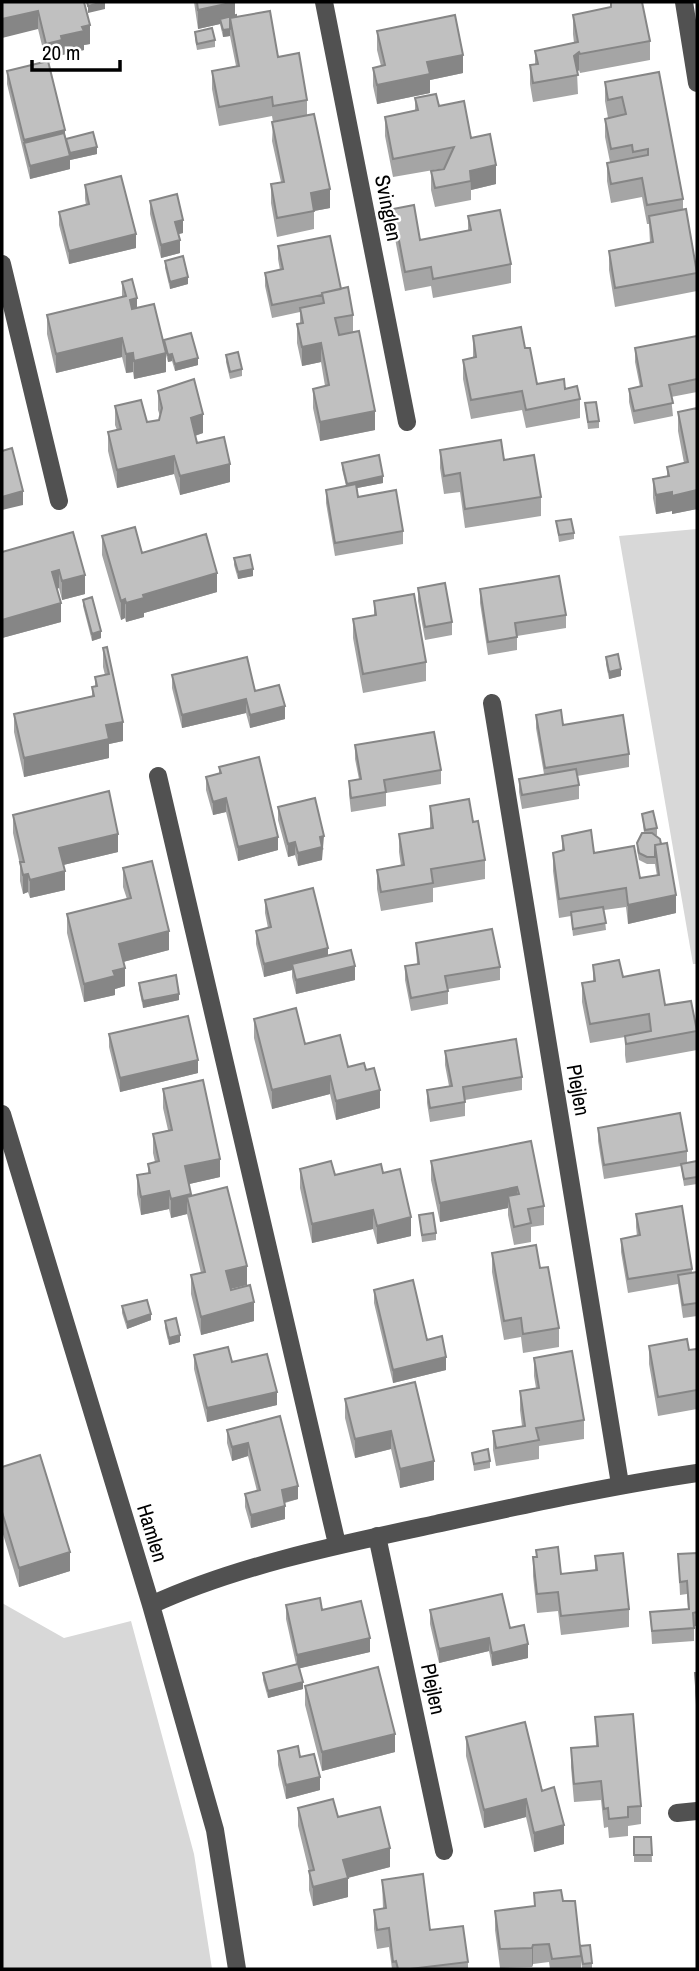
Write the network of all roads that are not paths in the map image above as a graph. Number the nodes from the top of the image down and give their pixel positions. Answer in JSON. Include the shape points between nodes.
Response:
{"nodes":[{"id":1,"x":324,"y":2,"type":"edge"},
{"id":2,"x":684,"y":2,"type":"edge"},
{"id":3,"x":697,"y":83,"type":"edge"},
{"id":4,"x":2,"y":264,"type":"edge"},
{"id":5,"x":407,"y":422,"type":"dead end"},
{"id":6,"x":59,"y":501,"type":"dead end"},
{"id":7,"x":492,"y":703,"type":"dead end"},
{"id":8,"x":158,"y":776,"type":"dead end"},
{"id":9,"x":2,"y":1114,"type":"edge"},
{"id":10,"x":697,"y":1473,"type":"edge"},
{"id":11,"x":620,"y":1484,"type":"junction"},
{"id":12,"x":377,"y":1536,"type":"junction"},
{"id":13,"x":337,"y":1544,"type":"junction"},
{"id":14,"x":151,"y":1605,"type":"junction"},
{"id":15,"x":697,"y":1811,"type":"edge"},
{"id":16,"x":677,"y":1812,"type":"dead end"},
{"id":17,"x":444,"y":1852,"type":"dead end"},
{"id":18,"x":237,"y":1969,"type":"edge"}],
"edges":[{"from":1,"to":5,"type":"street","name":"Svinglen"},
{"from":2,"to":3,"type":"street"},
{"from":4,"to":6,"type":"street"},
{"from":7,"to":11,"type":"street","name":"Plejlen"},
{"from":8,"to":13,"type":"street"},
{"from":9,"to":14,"type":"street","name":"Hamlen"},
{"from":10,"to":11,"type":"street"},
{"from":11,"to":12,"type":"street"},
{"from":12,"to":13,"type":"street"},
{"from":12,"to":17,"type":"street","name":"Plejlen"},
{"from":13,"to":14,"type":"street","via":[[183,1590]]},
{"from":14,"to":18,"type":"street","name":"Hamlen","via":[[215,1830]]},
{"from":15,"to":16,"type":"street"}]}
